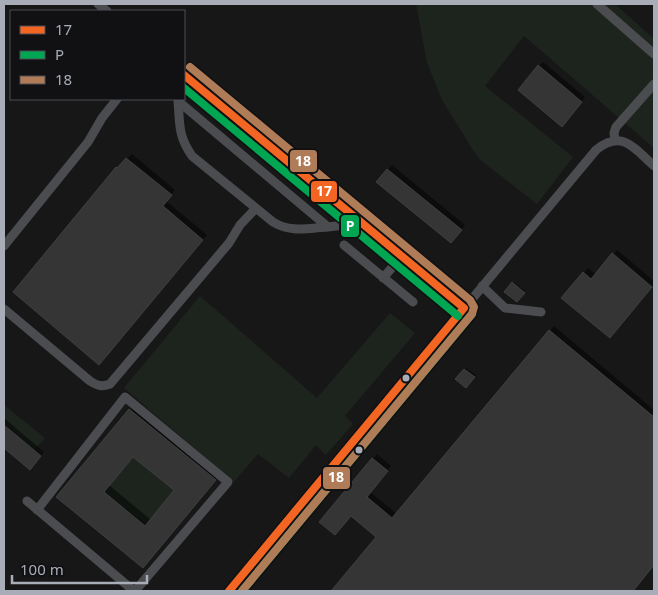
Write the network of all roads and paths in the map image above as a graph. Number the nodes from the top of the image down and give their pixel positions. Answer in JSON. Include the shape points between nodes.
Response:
{"nodes":[{"id":1,"x":598,"y":4,"type":"edge"},
{"id":2,"x":654,"y":54,"type":"edge"},
{"id":3,"x":185,"y":76,"type":"edge"},
{"id":4,"x":654,"y":84,"type":"edge"},
{"id":5,"x":116,"y":100,"type":"edge"},
{"id":6,"x":178,"y":100,"type":"edge"},
{"id":7,"x":615,"y":140,"type":"junction"},
{"id":8,"x":654,"y":166,"type":"edge"},
{"id":9,"x":256,"y":208,"type":"junction"},
{"id":10,"x":361,"y":223,"type":"junction"},
{"id":11,"x":328,"y":227,"type":"junction"},
{"id":12,"x":344,"y":245,"type":"dead end"},
{"id":13,"x":4,"y":246,"type":"edge"},
{"id":14,"x":402,"y":256,"type":"junction"},
{"id":15,"x":384,"y":278,"type":"junction"},
{"id":16,"x":482,"y":286,"type":"junction"},
{"id":17,"x":412,"y":302,"type":"dead end"},
{"id":18,"x":464,"y":308,"type":"junction"},
{"id":19,"x":4,"y":309,"type":"edge"},
{"id":20,"x":542,"y":312,"type":"dead end"},
{"id":21,"x":27,"y":501,"type":"dead end"},
{"id":22,"x":37,"y":510,"type":"junction"},
{"id":23,"x":134,"y":591,"type":"edge"},
{"id":24,"x":229,"y":591,"type":"edge"}],
"edges":[{"from":1,"to":2,"type":"street"},
{"from":3,"to":10,"type":"street"},
{"from":4,"to":7,"type":"street","via":[[616,127]]},
{"from":5,"to":13,"type":"street","via":[[88,142]]},
{"from":6,"to":9,"type":"street","via":[[183,143],[192,156]]},
{"from":6,"to":11,"type":"street"},
{"from":7,"to":8,"type":"street","via":[[631,146]]},
{"from":7,"to":16,"type":"street","via":[[596,150]]},
{"from":9,"to":11,"type":"street","via":[[282,228]]},
{"from":9,"to":19,"type":"street","via":[[110,384],[98,386],[90,381]]},
{"from":10,"to":11,"type":"street"},
{"from":10,"to":14,"type":"street"},
{"from":12,"to":15,"type":"street"},
{"from":14,"to":15,"type":"street"},
{"from":14,"to":18,"type":"street"},
{"from":15,"to":17,"type":"street"},
{"from":16,"to":18,"type":"street"},
{"from":16,"to":20,"type":"street","via":[[505,308]]},
{"from":18,"to":24,"type":"street"},
{"from":21,"to":22,"type":"street"},
{"from":22,"to":23,"type":"street"},
{"from":22,"to":23,"type":"street","via":[[125,397],[228,482]]}]}
